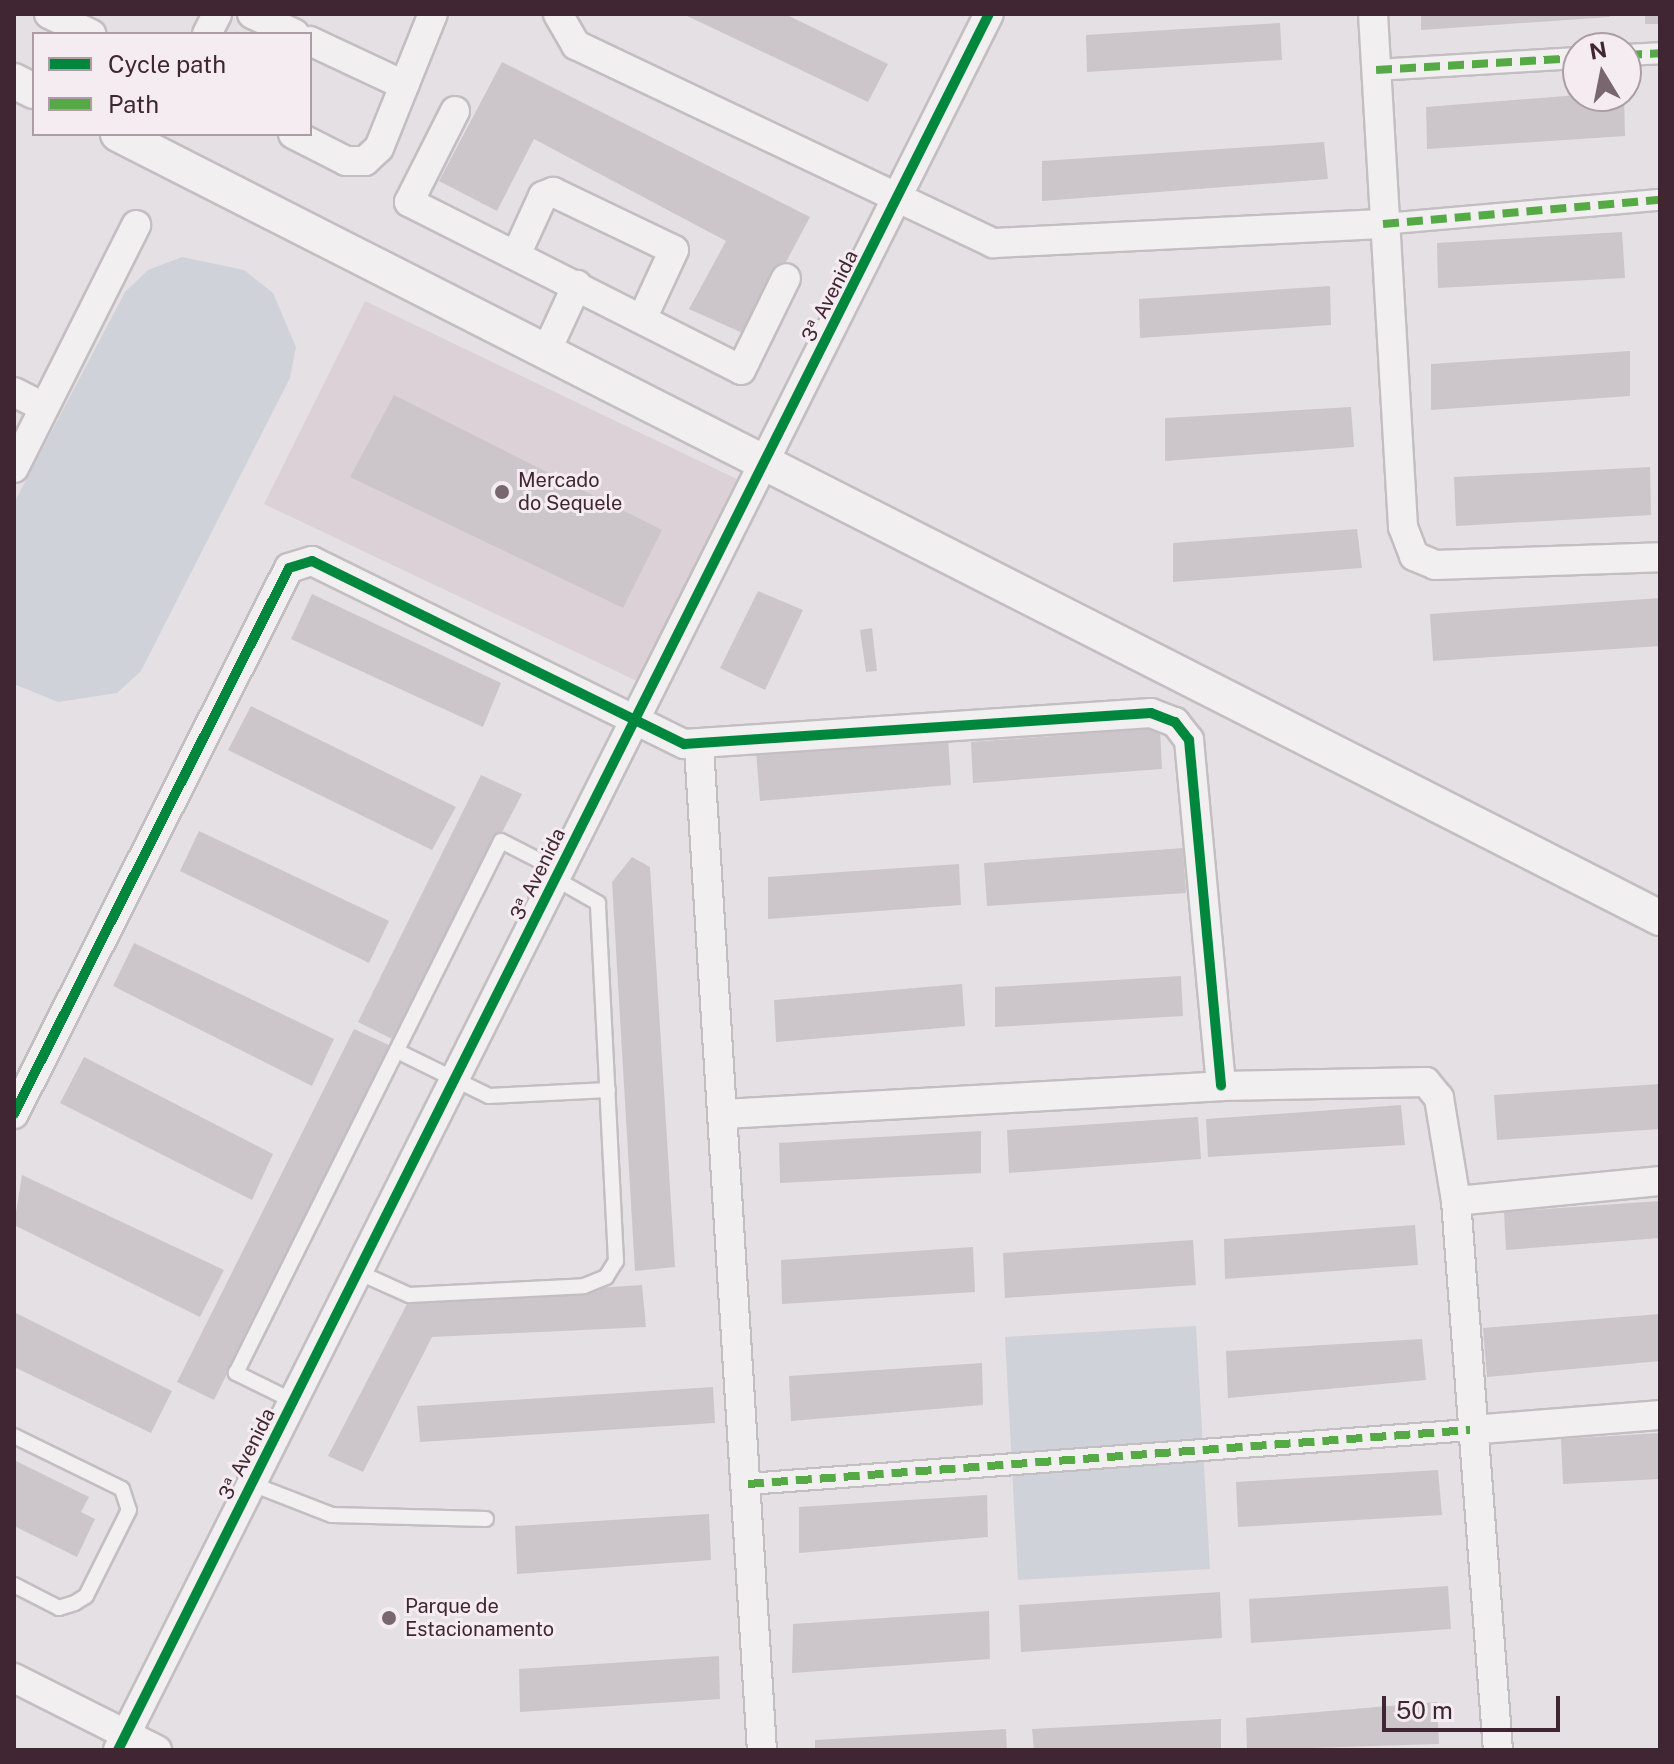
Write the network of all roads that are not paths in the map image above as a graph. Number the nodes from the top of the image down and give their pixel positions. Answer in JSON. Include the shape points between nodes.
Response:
{"nodes":[{"id":1,"x":49,"y":14,"type":"edge"},
{"id":2,"x":217,"y":14,"type":"edge"},
{"id":3,"x":252,"y":14,"type":"edge"},
{"id":4,"x":433,"y":14,"type":"edge"},
{"id":5,"x":558,"y":14,"type":"edge"},
{"id":6,"x":989,"y":14,"type":"edge"},
{"id":7,"x":1373,"y":14,"type":"edge"},
{"id":8,"x":87,"y":32,"type":"edge"},
{"id":9,"x":208,"y":32,"type":"edge"},
{"id":10,"x":291,"y":32,"type":"edge"},
{"id":11,"x":312,"y":42,"type":"edge"},
{"id":12,"x":1562,"y":59,"type":"edge"},
{"id":13,"x":1376,"y":70,"type":"junction"},
{"id":14,"x":14,"y":81,"type":"edge"},
{"id":15,"x":404,"y":85,"type":"junction"},
{"id":16,"x":32,"y":90,"type":"edge"},
{"id":17,"x":455,"y":111,"type":"dead end"},
{"id":18,"x":127,"y":136,"type":"edge"},
{"id":19,"x":297,"y":136,"type":"edge"},
{"id":20,"x":155,"y":142,"type":"edge"},
{"id":21,"x":899,"y":198,"type":"junction"},
{"id":22,"x":1660,"y":200,"type":"edge"},
{"id":23,"x":1383,"y":224,"type":"junction"},
{"id":24,"x":136,"y":225,"type":"dead end"},
{"id":25,"x":516,"y":255,"type":"junction"},
{"id":26,"x":786,"y":278,"type":"dead end"},
{"id":27,"x":577,"y":285,"type":"junction"},
{"id":28,"x":642,"y":319,"type":"junction"},
{"id":29,"x":546,"y":352,"type":"junction"},
{"id":30,"x":14,"y":392,"type":"edge"},
{"id":31,"x":44,"y":407,"type":"junction"},
{"id":32,"x":765,"y":465,"type":"junction"},
{"id":33,"x":14,"y":468,"type":"edge"},
{"id":34,"x":1660,"y":557,"type":"edge"},
{"id":35,"x":634,"y":721,"type":"junction"},
{"id":36,"x":699,"y":747,"type":"junction"},
{"id":37,"x":558,"y":875,"type":"junction"},
{"id":38,"x":1660,"y":918,"type":"edge"},
{"id":39,"x":397,"y":1051,"type":"junction"},
{"id":40,"x":456,"y":1080,"type":"junction"},
{"id":41,"x":1221,"y":1086,"type":"junction"},
{"id":42,"x":608,"y":1090,"type":"junction"},
{"id":43,"x":14,"y":1114,"type":"edge"},
{"id":44,"x":724,"y":1114,"type":"junction"},
{"id":45,"x":1660,"y":1181,"type":"edge"},
{"id":46,"x":1456,"y":1201,"type":"junction"},
{"id":47,"x":360,"y":1273,"type":"junction"},
{"id":48,"x":293,"y":1401,"type":"junction"},
{"id":49,"x":1660,"y":1415,"type":"edge"},
{"id":50,"x":1470,"y":1430,"type":"junction"},
{"id":51,"x":14,"y":1436,"type":"edge"},
{"id":52,"x":252,"y":1484,"type":"junction"},
{"id":53,"x":748,"y":1484,"type":"junction"},
{"id":54,"x":486,"y":1519,"type":"dead end"},
{"id":55,"x":14,"y":1585,"type":"edge"},
{"id":56,"x":14,"y":1678,"type":"edge"},
{"id":57,"x":121,"y":1743,"type":"edge"},
{"id":58,"x":157,"y":1750,"type":"edge"},
{"id":59,"x":762,"y":1750,"type":"edge"},
{"id":60,"x":1498,"y":1750,"type":"edge"}],
"edges":[{"from":1,"to":8,"type":"street"},
{"from":2,"to":9,"type":"street"},
{"from":3,"to":10,"type":"street"},
{"from":4,"to":15,"type":"street"},
{"from":5,"to":21,"type":"street","via":[[576,45]]},
{"from":6,"to":21,"type":"street","name":"3ª Avenida"},
{"from":7,"to":13,"type":"street"},
{"from":11,"to":15,"type":"street"},
{"from":12,"to":13,"type":"street"},
{"from":13,"to":23,"type":"street"},
{"from":14,"to":16,"type":"street"},
{"from":15,"to":19,"type":"street","via":[[379,148],[365,161],[346,161]]},
{"from":17,"to":25,"type":"street","via":[[409,202]]},
{"from":18,"to":20,"type":"street"},
{"from":20,"to":29,"type":"street"},
{"from":21,"to":23,"type":"street","via":[[993,243],[1028,247]]},
{"from":21,"to":32,"type":"street","name":"3ª Avenida"},
{"from":22,"to":23,"type":"street"},
{"from":23,"to":34,"type":"street","via":[[1403,527],[1414,556],[1435,565]]},
{"from":24,"to":31,"type":"street"},
{"from":25,"to":27,"type":"street"},
{"from":25,"to":28,"type":"street","via":[[543,196],[553,192],[674,250]]},
{"from":26,"to":28,"type":"street","via":[[741,370]]},
{"from":27,"to":28,"type":"street"},
{"from":27,"to":29,"type":"street"},
{"from":29,"to":32,"type":"street"},
{"from":30,"to":31,"type":"street"},
{"from":31,"to":33,"type":"street"},
{"from":32,"to":35,"type":"street","name":"3ª Avenida"},
{"from":32,"to":38,"type":"street"},
{"from":35,"to":36,"type":"street"},
{"from":35,"to":37,"type":"street","name":"3ª Avenida"},
{"from":35,"to":43,"type":"street","via":[[312,561],[289,568]]},
{"from":36,"to":41,"type":"street","via":[[1151,713],[1175,722],[1189,740]]},
{"from":36,"to":44,"type":"street"},
{"from":37,"to":39,"type":"lane","via":[[501,841]]},
{"from":37,"to":40,"type":"street","name":"3ª Avenida"},
{"from":37,"to":42,"type":"lane","via":[[598,903]]},
{"from":39,"to":40,"type":"lane"},
{"from":39,"to":48,"type":"lane","via":[[236,1373]]},
{"from":40,"to":42,"type":"lane","via":[[489,1096]]},
{"from":40,"to":47,"type":"street","name":"3ª Avenida"},
{"from":41,"to":44,"type":"street"},
{"from":41,"to":46,"type":"street","via":[[1426,1082],[1439,1098]]},
{"from":42,"to":47,"type":"lane","via":[[616,1261],[606,1277],[584,1286],[409,1295]]},
{"from":44,"to":53,"type":"street"},
{"from":45,"to":46,"type":"street"},
{"from":46,"to":50,"type":"street"},
{"from":47,"to":48,"type":"street","name":"3ª Avenida"},
{"from":48,"to":52,"type":"street","name":"3ª Avenida"},
{"from":49,"to":50,"type":"street"},
{"from":50,"to":53,"type":"street"},
{"from":50,"to":60,"type":"street"},
{"from":51,"to":55,"type":"lane","via":[[122,1489],[129,1510],[75,1603],[59,1608]]},
{"from":52,"to":54,"type":"lane","via":[[332,1515]]},
{"from":52,"to":57,"type":"street","name":"3ª Avenida"},
{"from":53,"to":59,"type":"street"},
{"from":56,"to":57,"type":"street"},
{"from":57,"to":58,"type":"street"}]}
